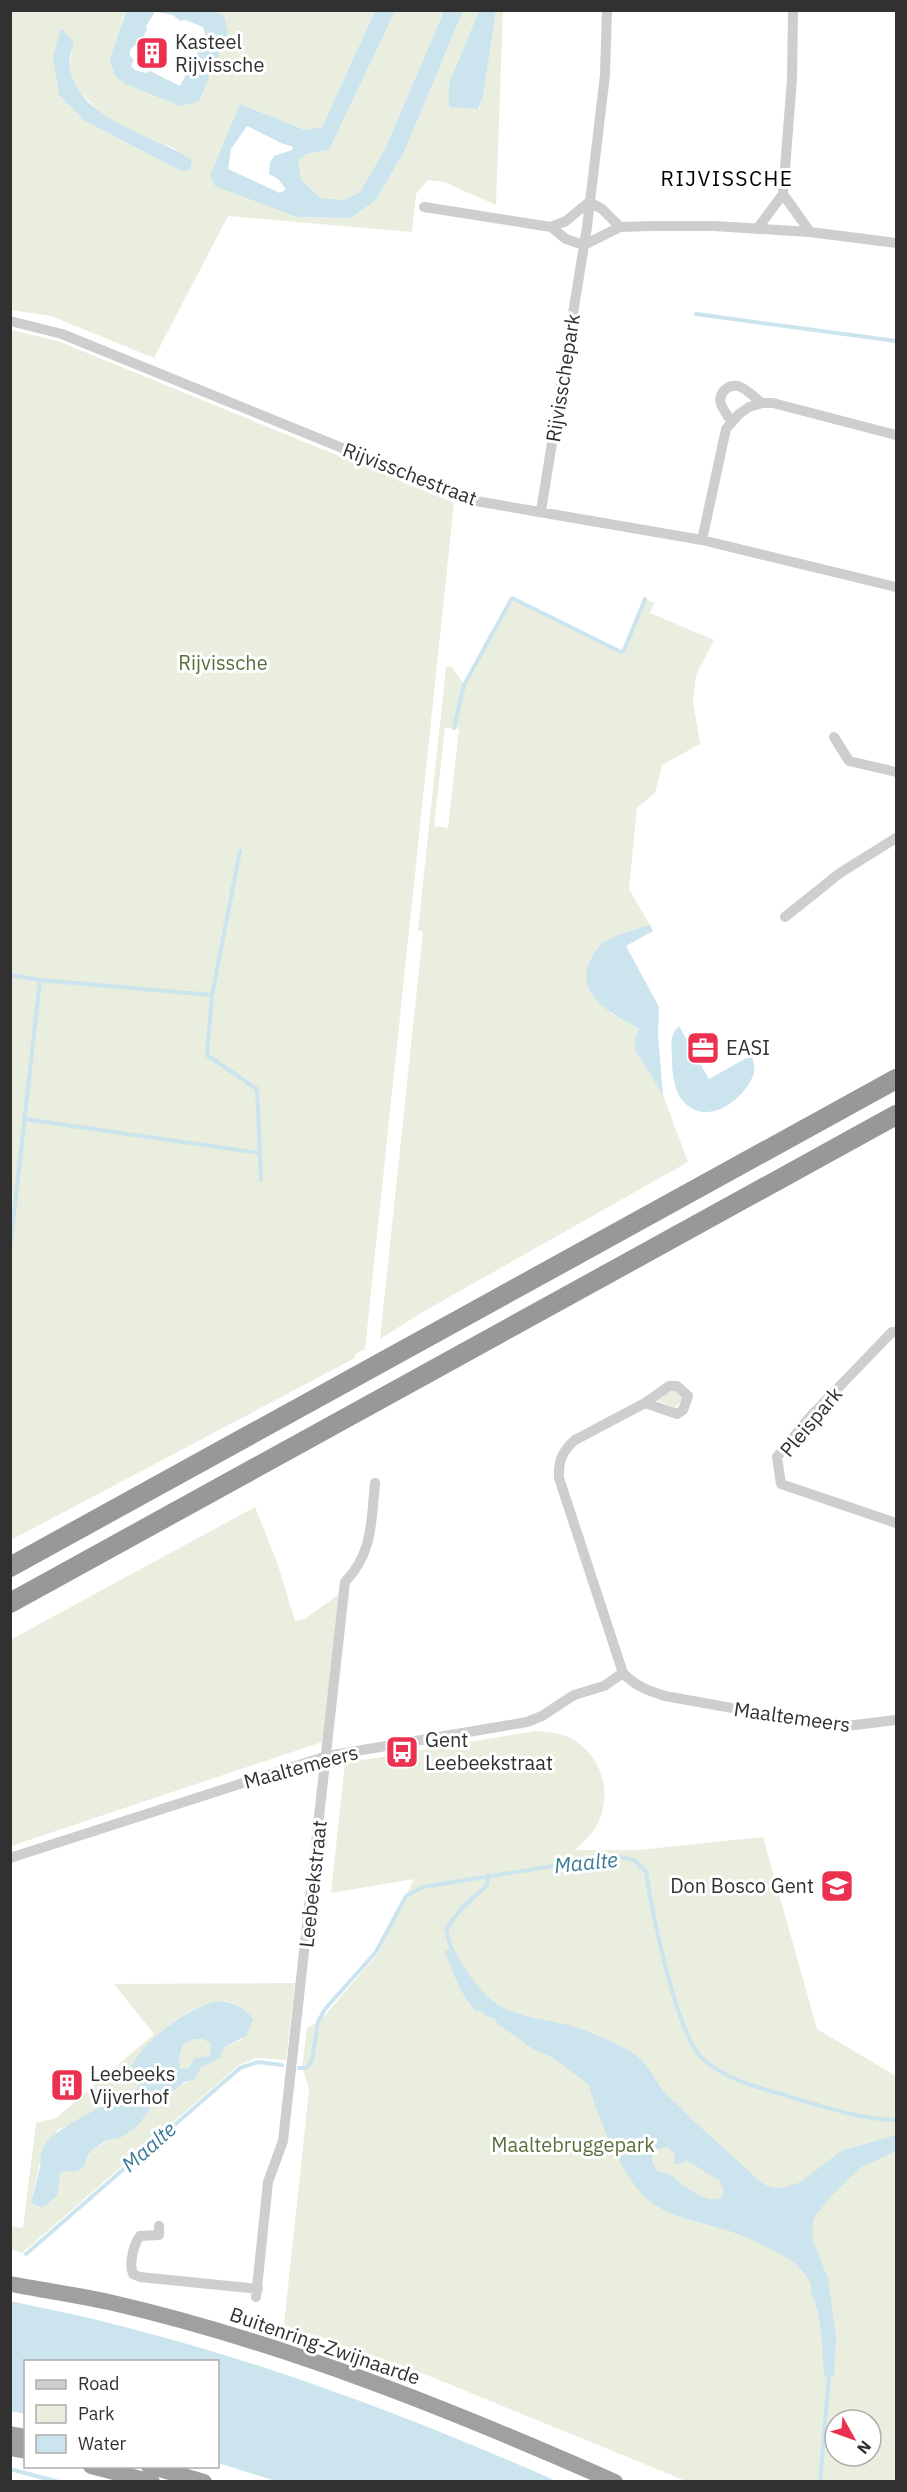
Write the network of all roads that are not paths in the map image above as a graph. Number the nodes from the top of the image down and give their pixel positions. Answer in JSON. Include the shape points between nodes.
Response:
{"nodes":[{"id":1,"x":607,"y":10,"type":"edge"},
{"id":2,"x":793,"y":10,"type":"edge"},
{"id":3,"x":783,"y":194,"type":"junction"},
{"id":4,"x":590,"y":202,"type":"junction"},
{"id":5,"x":424,"y":207,"type":"dead end"},
{"id":6,"x":551,"y":227,"type":"junction"},
{"id":7,"x":620,"y":227,"type":"junction"},
{"id":8,"x":757,"y":229,"type":"junction"},
{"id":9,"x":810,"y":232,"type":"junction"},
{"id":10,"x":897,"y":243,"type":"edge"},
{"id":11,"x":584,"y":245,"type":"junction"},
{"id":12,"x":10,"y":321,"type":"edge"},
{"id":13,"x":762,"y":403,"type":"junction"},
{"id":14,"x":731,"y":421,"type":"junction"},
{"id":15,"x":897,"y":435,"type":"edge"},
{"id":16,"x":541,"y":511,"type":"junction"},
{"id":17,"x":702,"y":540,"type":"junction"},
{"id":18,"x":897,"y":586,"type":"edge"},
{"id":19,"x":834,"y":737,"type":"dead end"},
{"id":20,"x":897,"y":772,"type":"edge"},
{"id":21,"x":897,"y":838,"type":"edge"},
{"id":22,"x":785,"y":917,"type":"dead end"},
{"id":23,"x":897,"y":1079,"type":"edge"},
{"id":24,"x":897,"y":1115,"type":"edge"},
{"id":25,"x":897,"y":1332,"type":"edge"},
{"id":26,"x":645,"y":1403,"type":"dead end"},
{"id":27,"x":375,"y":1483,"type":"dead end"},
{"id":28,"x":897,"y":1523,"type":"edge"},
{"id":29,"x":10,"y":1567,"type":"edge"},
{"id":30,"x":10,"y":1603,"type":"edge"},
{"id":31,"x":623,"y":1673,"type":"junction"},
{"id":32,"x":897,"y":1720,"type":"edge"},
{"id":33,"x":327,"y":1756,"type":"junction"},
{"id":34,"x":10,"y":1858,"type":"edge"},
{"id":35,"x":159,"y":2226,"type":"dead end"},
{"id":36,"x":10,"y":2284,"type":"edge"},
{"id":37,"x":99,"y":2468,"type":"edge"},
{"id":38,"x":156,"y":2468,"type":"edge"},
{"id":39,"x":152,"y":2481,"type":"edge"},
{"id":40,"x":204,"y":2481,"type":"edge"},
{"id":41,"x":615,"y":2481,"type":"edge"}],
"edges":[{"from":1,"to":4,"type":"street","name":"Rijvisschepark","via":[[605,75]]},
{"from":2,"to":3,"type":"street"},
{"from":3,"to":8,"type":"street"},
{"from":3,"to":9,"type":"street"},
{"from":4,"to":6,"type":"street","via":[[566,221]]},
{"from":4,"to":7,"type":"street"},
{"from":4,"to":11,"type":"street","name":"Rijvisschepark"},
{"from":5,"to":6,"type":"street"},
{"from":6,"to":11,"type":"street","via":[[566,239]]},
{"from":7,"to":8,"type":"street"},
{"from":7,"to":11,"type":"street"},
{"from":8,"to":9,"type":"street"},
{"from":9,"to":10,"type":"street"},
{"from":11,"to":16,"type":"street","name":"Rijvisschepark"},
{"from":12,"to":16,"type":"street","name":"Rijvisschestraat","via":[[62,334],[470,500]]},
{"from":13,"to":14,"type":"street"},
{"from":13,"to":14,"type":"street","via":[[741,387],[727,388],[720,400]]},
{"from":13,"to":15,"type":"street"},
{"from":14,"to":17,"type":"street","via":[[722,438]]},
{"from":16,"to":17,"type":"street","name":"Rijvisschestraat"},
{"from":17,"to":18,"type":"street","name":"Rijvisschestraat"},
{"from":19,"to":20,"type":"street","via":[[849,761]]},
{"from":21,"to":22,"type":"street","via":[[840,873]]},
{"from":23,"to":29,"type":"highway"},
{"from":24,"to":30,"type":"highway"},
{"from":25,"to":28,"type":"street","name":"Pleispark","via":[[892,1332],[810,1417],[777,1457],[781,1484]]},
{"from":26,"to":31,"type":"street","via":[[575,1440],[567,1447],[558,1467]]},
{"from":27,"to":33,"type":"street","name":"Leebeekstraat","via":[[366,1553],[345,1582]]},
{"from":31,"to":32,"type":"street","name":"Maaltemeers","via":[[645,1689],[665,1696],[811,1724],[848,1727]]},
{"from":31,"to":33,"type":"street","name":"Maaltemeers","via":[[527,1722]]},
{"from":33,"to":34,"type":"street","name":"Maaltemeers"},
{"from":33,"to":35,"type":"street","name":"Leebeekstraat","via":[[283,2141],[268,2182],[257,2293],[134,2274],[131,2269],[136,2241],[140,2236],[159,2235]]},
{"from":36,"to":41,"type":"highway","name":"Buitenring-Zwijnaarde","via":[[109,2302],[235,2337],[386,2387]]},
{"from":37,"to":39,"type":"highway"},
{"from":38,"to":40,"type":"highway"}]}
